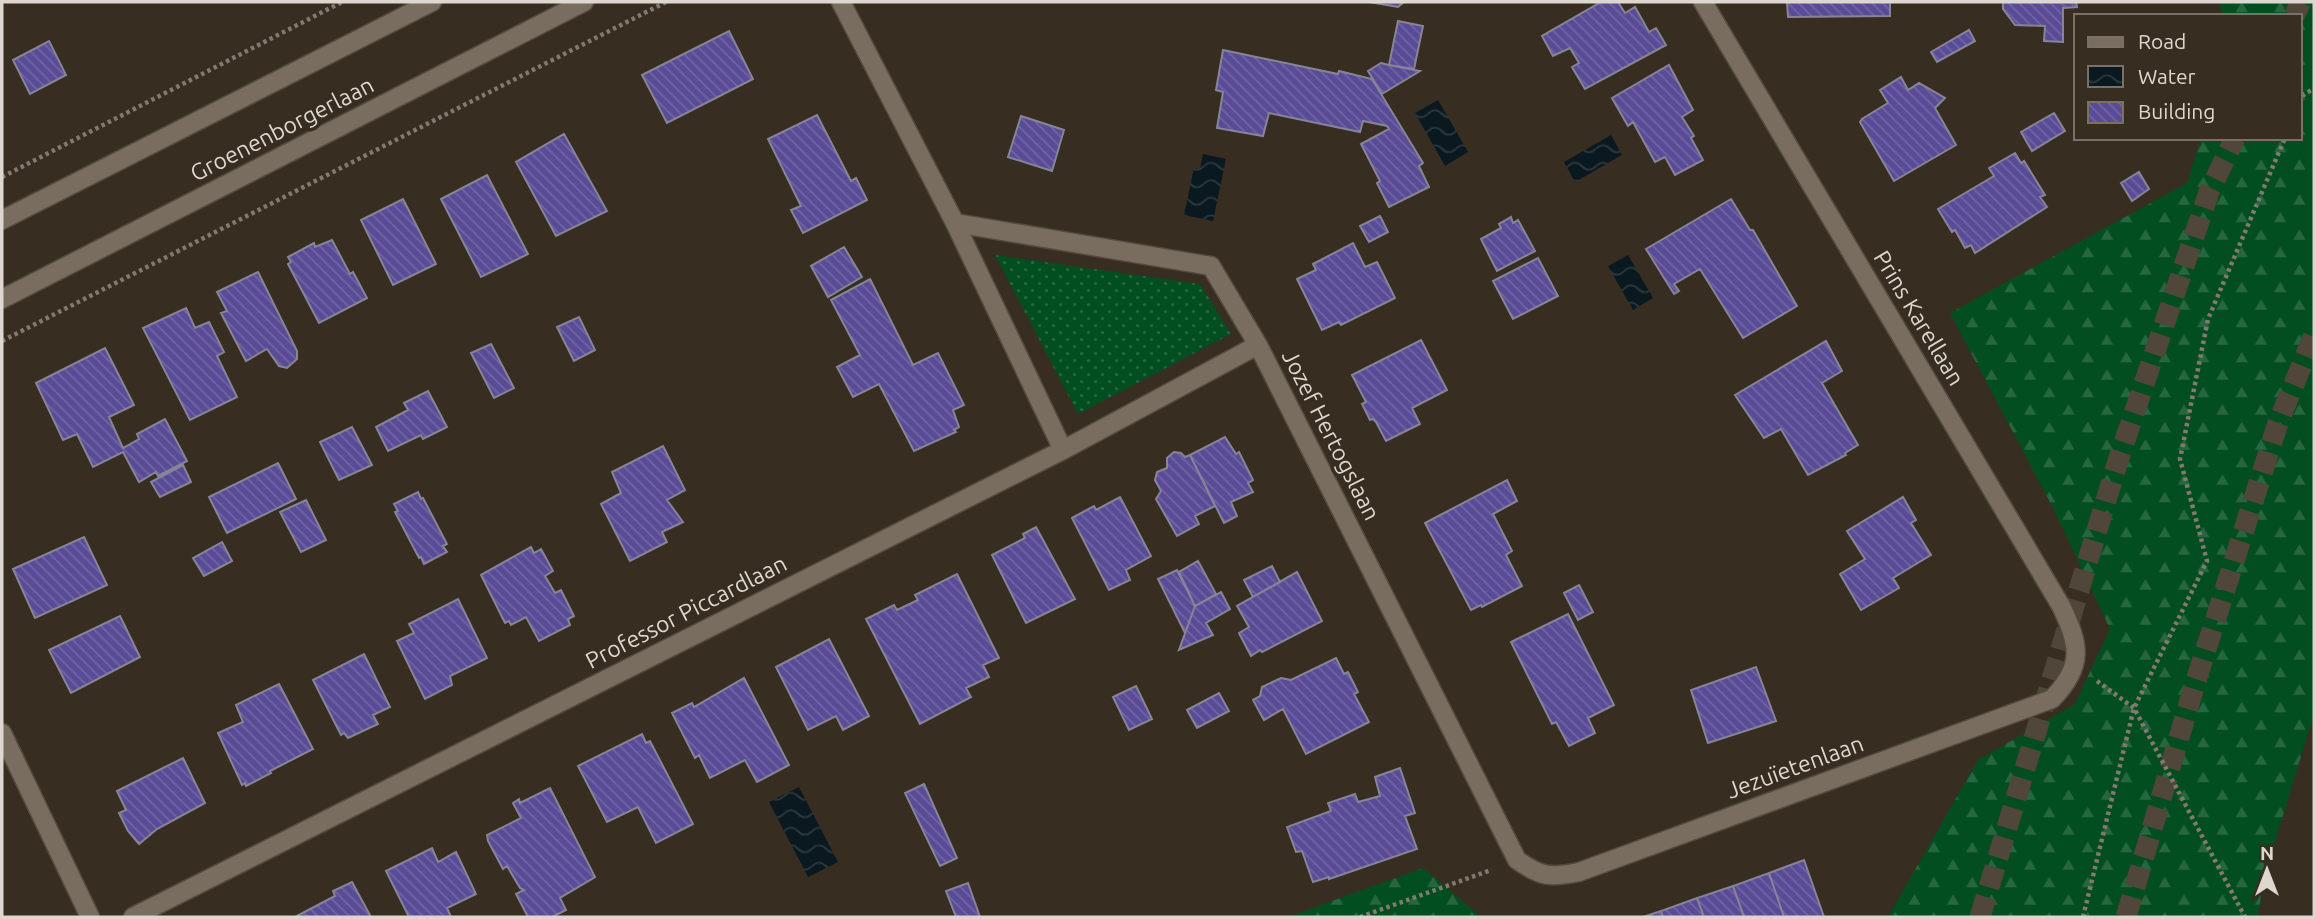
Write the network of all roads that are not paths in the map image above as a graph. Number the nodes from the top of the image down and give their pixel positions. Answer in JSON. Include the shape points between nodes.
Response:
{"nodes":[{"id":1,"x":432,"y":2,"type":"edge"},
{"id":2,"x":584,"y":2,"type":"edge"},
{"id":3,"x":841,"y":2,"type":"edge"},
{"id":4,"x":1703,"y":2,"type":"edge"},
{"id":5,"x":2,"y":220,"type":"edge"},
{"id":6,"x":955,"y":223,"type":"junction"},
{"id":7,"x":2,"y":299,"type":"edge"},
{"id":8,"x":1258,"y":345,"type":"junction"},
{"id":9,"x":1063,"y":450,"type":"junction"},
{"id":10,"x":2075,"y":665,"type":"joint"},
{"id":11,"x":2,"y":733,"type":"edge"},
{"id":12,"x":1517,"y":860,"type":"joint"},
{"id":13,"x":90,"y":917,"type":"edge"},
{"id":14,"x":134,"y":917,"type":"edge"}],
"edges":[{"from":1,"to":5,"type":"street","name":"Groenenborgerlaan"},
{"from":2,"to":7,"type":"street","name":"Groenenborgerlaan"},
{"from":3,"to":6,"type":"street"},
{"from":4,"to":10,"type":"street","name":"Prins Karellaan","via":[[2062,606],[2078,650]]},
{"from":6,"to":8,"type":"street","name":"Jozef Hertogslaan","via":[[1211,266]]},
{"from":6,"to":9,"type":"street"},
{"from":8,"to":9,"type":"street","name":"Professor Piccardlaan"},
{"from":8,"to":12,"type":"street","name":"Jozef Hertogslaan"},
{"from":9,"to":14,"type":"street","name":"Professor Piccardlaan"},
{"from":10,"to":12,"type":"street","name":"Jezuïetenlaan","via":[[2067,684],[2052,699],[1580,872],[1556,877],[1535,873]]},
{"from":11,"to":13,"type":"street"}]}
